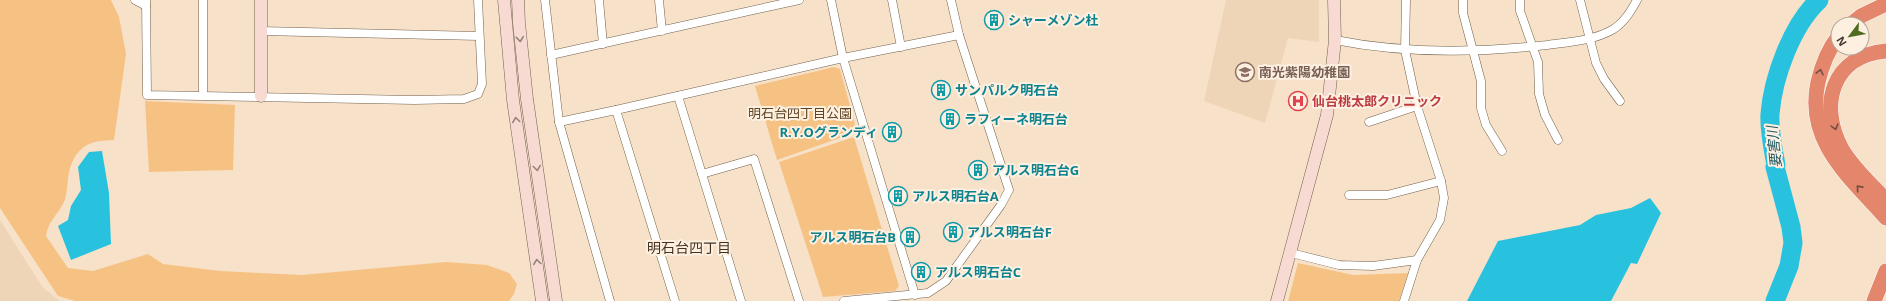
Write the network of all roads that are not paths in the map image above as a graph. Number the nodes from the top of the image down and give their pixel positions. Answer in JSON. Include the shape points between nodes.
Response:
{"nodes":[{"id":1,"x":135,"y":0,"type":"edge"},
{"id":2,"x":203,"y":0,"type":"edge"},
{"id":3,"x":261,"y":0,"type":"edge"},
{"id":4,"x":478,"y":0,"type":"edge"},
{"id":5,"x":504,"y":0,"type":"edge"},
{"id":6,"x":518,"y":0,"type":"edge"},
{"id":7,"x":545,"y":0,"type":"edge"},
{"id":8,"x":599,"y":0,"type":"edge"},
{"id":9,"x":659,"y":0,"type":"edge"},
{"id":10,"x":799,"y":0,"type":"edge"},
{"id":11,"x":831,"y":0,"type":"edge"},
{"id":12,"x":892,"y":0,"type":"edge"},
{"id":13,"x":951,"y":0,"type":"edge"},
{"id":14,"x":1334,"y":0,"type":"edge"},
{"id":15,"x":1406,"y":0,"type":"edge"},
{"id":16,"x":1463,"y":0,"type":"edge"},
{"id":17,"x":1520,"y":0,"type":"edge"},
{"id":18,"x":1580,"y":0,"type":"edge"},
{"id":19,"x":1637,"y":0,"type":"edge"},
{"id":20,"x":146,"y":3,"type":"edge"},
{"id":21,"x":1886,"y":4,"type":"edge"},
{"id":22,"x":1861,"y":16,"type":"edge"},
{"id":23,"x":662,"y":30,"type":"junction"},
{"id":24,"x":261,"y":31,"type":"junction"},
{"id":25,"x":959,"y":35,"type":"junction"},
{"id":26,"x":479,"y":36,"type":"junction"},
{"id":27,"x":1590,"y":39,"type":"junction"},
{"id":28,"x":1335,"y":40,"type":"junction"},
{"id":29,"x":603,"y":44,"type":"junction"},
{"id":30,"x":1533,"y":46,"type":"junction"},
{"id":31,"x":901,"y":47,"type":"junction"},
{"id":32,"x":1830,"y":47,"type":"edge"},
{"id":33,"x":1405,"y":50,"type":"junction"},
{"id":34,"x":1473,"y":51,"type":"junction"},
{"id":35,"x":1886,"y":51,"type":"edge"},
{"id":36,"x":551,"y":55,"type":"junction"},
{"id":37,"x":843,"y":58,"type":"junction"},
{"id":38,"x":203,"y":95,"type":"junction"},
{"id":39,"x":261,"y":96,"type":"junction"},
{"id":40,"x":678,"y":96,"type":"junction"},
{"id":41,"x":1620,"y":101,"type":"dead end"},
{"id":42,"x":1417,"y":106,"type":"junction"},
{"id":43,"x":616,"y":110,"type":"junction"},
{"id":44,"x":559,"y":122,"type":"junction"},
{"id":45,"x":1369,"y":122,"type":"dead end"},
{"id":46,"x":1558,"y":140,"type":"dead end"},
{"id":47,"x":1502,"y":151,"type":"dead end"},
{"id":48,"x":702,"y":174,"type":"junction"},
{"id":49,"x":1441,"y":181,"type":"junction"},
{"id":50,"x":1349,"y":195,"type":"dead end"},
{"id":51,"x":1886,"y":200,"type":"edge"},
{"id":52,"x":1886,"y":218,"type":"edge"},
{"id":53,"x":1290,"y":253,"type":"junction"},
{"id":54,"x":1417,"y":260,"type":"junction"},
{"id":55,"x":1886,"y":271,"type":"edge"},
{"id":56,"x":1886,"y":284,"type":"edge"},
{"id":57,"x":915,"y":295,"type":"junction"},
{"id":58,"x":542,"y":301,"type":"edge"},
{"id":59,"x":556,"y":301,"type":"edge"},
{"id":60,"x":610,"y":301,"type":"edge"},
{"id":61,"x":676,"y":301,"type":"edge"},
{"id":62,"x":741,"y":301,"type":"edge"},
{"id":63,"x":799,"y":301,"type":"edge"},
{"id":64,"x":844,"y":301,"type":"edge"},
{"id":65,"x":1277,"y":301,"type":"edge"},
{"id":66,"x":1404,"y":301,"type":"edge"},
{"id":67,"x":1874,"y":301,"type":"edge"},
{"id":68,"x":1877,"y":301,"type":"edge"}],
"edges":[{"from":1,"to":20,"type":"street"},
{"from":2,"to":38,"type":"street"},
{"from":3,"to":24,"type":"street"},
{"from":4,"to":26,"type":"street"},
{"from":58,"to":5,"type":"street","one_way":true,"via":[[513,100]]},
{"from":6,"to":59,"type":"street","one_way":true,"via":[[527,98]]},
{"from":7,"to":36,"type":"street"},
{"from":8,"to":29,"type":"street"},
{"from":9,"to":23,"type":"street"},
{"from":10,"to":23,"type":"street"},
{"from":11,"to":37,"type":"street"},
{"from":12,"to":31,"type":"street"},
{"from":13,"to":25,"type":"street"},
{"from":14,"to":28,"type":"street"},
{"from":15,"to":33,"type":"street"},
{"from":16,"to":34,"type":"street","via":[[1463,13]]},
{"from":17,"to":30,"type":"street","via":[[1520,10]]},
{"from":18,"to":27,"type":"street"},
{"from":19,"to":27,"type":"street","via":[[1629,15],[1613,29]]},
{"from":20,"to":38,"type":"street","via":[[147,94]]},
{"from":21,"to":22,"type":"highway"},
{"from":23,"to":29,"type":"street"},
{"from":24,"to":26,"type":"street"},
{"from":24,"to":39,"type":"street"},
{"from":25,"to":31,"type":"street"},
{"from":25,"to":57,"type":"street","via":[[1009,190],[946,281],[928,293]]},
{"from":26,"to":39,"type":"street","via":[[482,84],[478,94],[464,99]]},
{"from":27,"to":30,"type":"street"},
{"from":27,"to":41,"type":"street","via":[[1601,74]]},
{"from":28,"to":33,"type":"street"},
{"from":28,"to":53,"type":"street","via":[[1327,115]]},
{"from":29,"to":36,"type":"street"},
{"from":30,"to":34,"type":"street"},
{"from":30,"to":46,"type":"street","via":[[1538,62],[1539,94],[1545,115]]},
{"from":31,"to":37,"type":"street"},
{"from":52,"to":32,"type":"highway","one_way":true,"via":[[1836,163],[1822,139],[1816,101],[1821,72]]},
{"from":33,"to":34,"type":"street"},
{"from":33,"to":42,"type":"street"},
{"from":34,"to":47,"type":"street","via":[[1481,81],[1481,108],[1486,125]]},
{"from":35,"to":51,"type":"highway","one_way":true,"via":[[1858,57],[1848,65],[1839,76],[1831,100],[1832,118],[1842,149]]},
{"from":36,"to":44,"type":"street"},
{"from":37,"to":40,"type":"street"},
{"from":37,"to":57,"type":"street"},
{"from":38,"to":39,"type":"street"},
{"from":40,"to":43,"type":"street"},
{"from":40,"to":48,"type":"street"},
{"from":42,"to":45,"type":"street"},
{"from":42,"to":49,"type":"street"},
{"from":43,"to":44,"type":"street"},
{"from":43,"to":61,"type":"street"},
{"from":44,"to":60,"type":"street"},
{"from":48,"to":62,"type":"street"},
{"from":48,"to":63,"type":"street","via":[[754,158]]},
{"from":49,"to":50,"type":"street","via":[[1387,195]]},
{"from":49,"to":54,"type":"street","via":[[1444,198],[1440,220]]},
{"from":53,"to":54,"type":"street","via":[[1339,265],[1373,266]]},
{"from":53,"to":65,"type":"street"},
{"from":54,"to":66,"type":"street"},
{"from":55,"to":67,"type":"highway"},
{"from":56,"to":68,"type":"highway"},
{"from":57,"to":64,"type":"street"}]}
